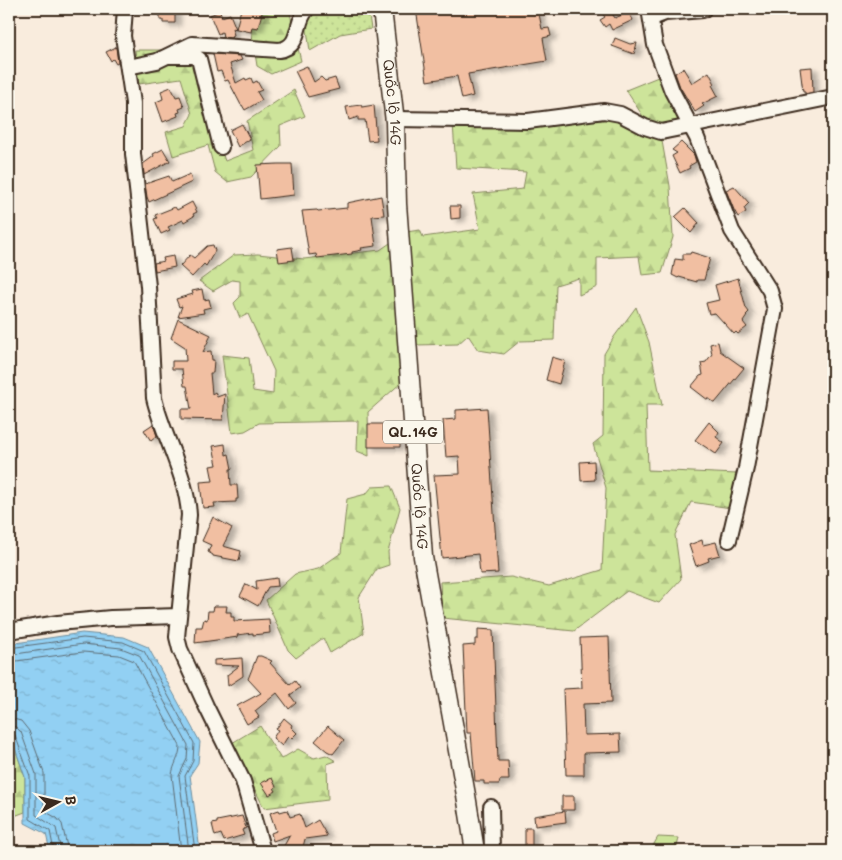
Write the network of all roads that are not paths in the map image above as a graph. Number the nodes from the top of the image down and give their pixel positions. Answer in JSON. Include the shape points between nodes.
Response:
{"nodes":[{"id":1,"x":125,"y":9,"type":"edge"},
{"id":2,"x":382,"y":9,"type":"edge"},
{"id":3,"x":704,"y":9,"type":"edge"},
{"id":4,"x":302,"y":12,"type":"edge"},
{"id":5,"x":651,"y":13,"type":"edge"},
{"id":6,"x":169,"y":56,"type":"junction"},
{"id":7,"x":128,"y":67,"type":"junction"},
{"id":8,"x":833,"y":97,"type":"edge"},
{"id":9,"x":394,"y":119,"type":"junction"},
{"id":10,"x":691,"y":126,"type":"junction"},
{"id":11,"x":221,"y":147,"type":"dead end"},
{"id":12,"x":729,"y":540,"type":"dead end"},
{"id":13,"x":179,"y":616,"type":"junction"},
{"id":14,"x":9,"y":631,"type":"edge"},
{"id":15,"x":492,"y":807,"type":"dead end"},
{"id":16,"x":263,"y":851,"type":"edge"},
{"id":17,"x":475,"y":851,"type":"edge"},
{"id":18,"x":492,"y":851,"type":"edge"}],
"edges":[{"from":1,"to":7,"type":"street","via":[[123,36]]},
{"from":2,"to":9,"type":"main road","name":"Quốc lộ 14G","number":"QL.14G"},
{"from":3,"to":5,"type":"street"},
{"from":4,"to":6,"type":"street","via":[[294,43],[285,49],[197,43]]},
{"from":5,"to":10,"type":"street","via":[[655,45],[663,68]]},
{"from":6,"to":7,"type":"street"},
{"from":6,"to":11,"type":"street","via":[[199,59]]},
{"from":7,"to":13,"type":"street","via":[[133,103],[133,154],[148,286],[154,398],[189,502]]},
{"from":8,"to":10,"type":"street"},
{"from":9,"to":10,"type":"street","via":[[528,121],[604,111],[620,114],[655,131]]},
{"from":9,"to":17,"type":"main road","name":"Quốc lộ 14G","number":"QL.14G","via":[[397,204],[423,557]]},
{"from":10,"to":12,"type":"street","via":[[732,231],[770,291],[775,309],[746,468]]},
{"from":13,"to":14,"type":"street","via":[[111,618]]},
{"from":13,"to":16,"type":"street","via":[[177,637],[180,649],[243,781]]},
{"from":15,"to":18,"type":"street"}]}
